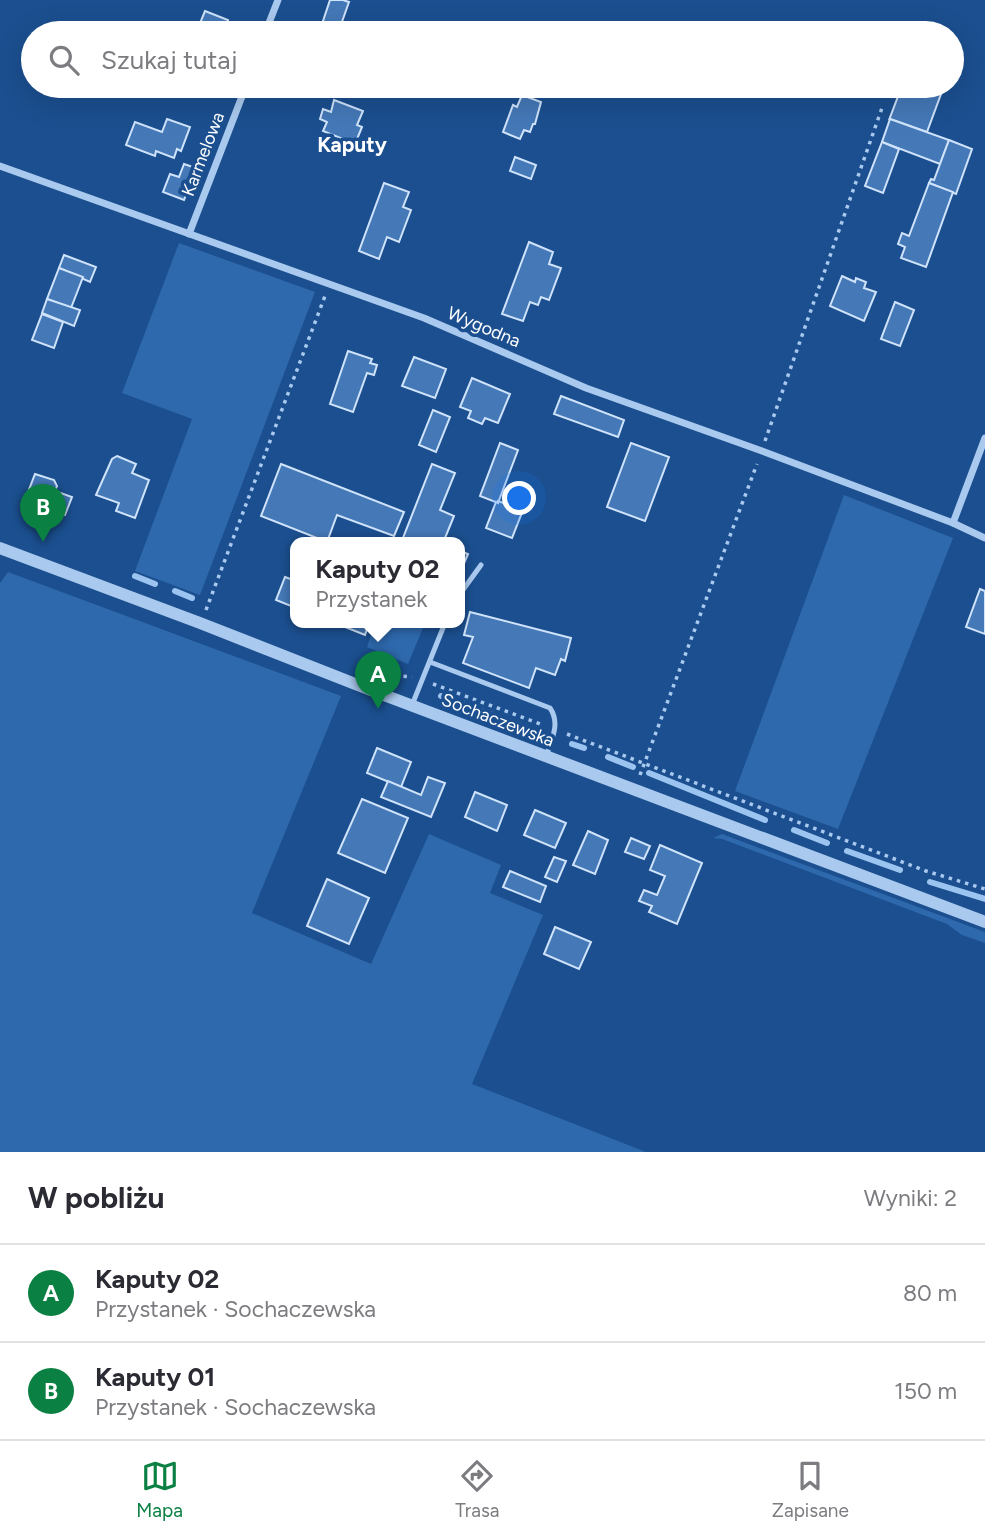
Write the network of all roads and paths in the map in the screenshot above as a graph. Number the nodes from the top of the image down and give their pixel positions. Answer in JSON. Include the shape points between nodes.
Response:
{"nodes":[{"id":1,"x":278,"y":0,"type":"edge"},
{"id":2,"x":270,"y":21,"type":"edge"},
{"id":3,"x":241,"y":98,"type":"edge"},
{"id":4,"x":882,"y":107,"type":"dead end"},
{"id":5,"x":0,"y":166,"type":"edge"},
{"id":6,"x":189,"y":234,"type":"junction"},
{"id":7,"x":329,"y":285,"type":"junction"},
{"id":8,"x":985,"y":438,"type":"edge"},
{"id":9,"x":762,"y":451,"type":"junction"},
{"id":10,"x":953,"y":523,"type":"junction"},
{"id":11,"x":985,"y":538,"type":"edge"},
{"id":12,"x":0,"y":548,"type":"edge"},
{"id":13,"x":481,"y":565,"type":"dead end"},
{"id":14,"x":465,"y":587,"type":"edge"},
{"id":15,"x":201,"y":623,"type":"junction"},
{"id":16,"x":443,"y":628,"type":"edge"},
{"id":17,"x":430,"y":662,"type":"junction"},
{"id":18,"x":374,"y":674,"type":"dead end"},
{"id":19,"x":422,"y":680,"type":"junction"},
{"id":20,"x":412,"y":705,"type":"junction"},
{"id":21,"x":555,"y":730,"type":"junction"},
{"id":22,"x":546,"y":757,"type":"junction"},
{"id":23,"x":643,"y":764,"type":"junction"},
{"id":24,"x":634,"y":790,"type":"junction"},
{"id":25,"x":985,"y":888,"type":"edge"},
{"id":26,"x":985,"y":922,"type":"edge"}],
"edges":[{"from":1,"to":2,"type":"street"},
{"from":3,"to":6,"type":"street","name":"Karmelowa"},
{"from":4,"to":9,"type":"path"},
{"from":5,"to":6,"type":"street","name":"Wygodna"},
{"from":6,"to":7,"type":"street","name":"Wygodna"},
{"from":7,"to":9,"type":"street","name":"Wygodna","via":[[424,318],[586,388]]},
{"from":7,"to":15,"type":"path"},
{"from":8,"to":10,"type":"street"},
{"from":9,"to":10,"type":"street","name":"Wygodna"},
{"from":9,"to":23,"type":"path"},
{"from":10,"to":11,"type":"street","name":"Wygodna"},
{"from":12,"to":15,"type":"street","name":"Sochaczewska"},
{"from":13,"to":14,"type":"lane"},
{"from":15,"to":20,"type":"street","name":"Sochaczewska"},
{"from":16,"to":17,"type":"lane"},
{"from":17,"to":19,"type":"lane"},
{"from":17,"to":21,"type":"lane","via":[[550,708]]},
{"from":18,"to":19,"type":"path"},
{"from":19,"to":20,"type":"lane"},
{"from":19,"to":21,"type":"path"},
{"from":20,"to":22,"type":"street","name":"Sochaczewska"},
{"from":21,"to":22,"type":"lane"},
{"from":21,"to":23,"type":"path"},
{"from":22,"to":24,"type":"street","name":"Sochaczewska"},
{"from":23,"to":24,"type":"path"},
{"from":23,"to":25,"type":"path","via":[[926,871]]},
{"from":24,"to":26,"type":"street","name":"Sochaczewska"}]}
